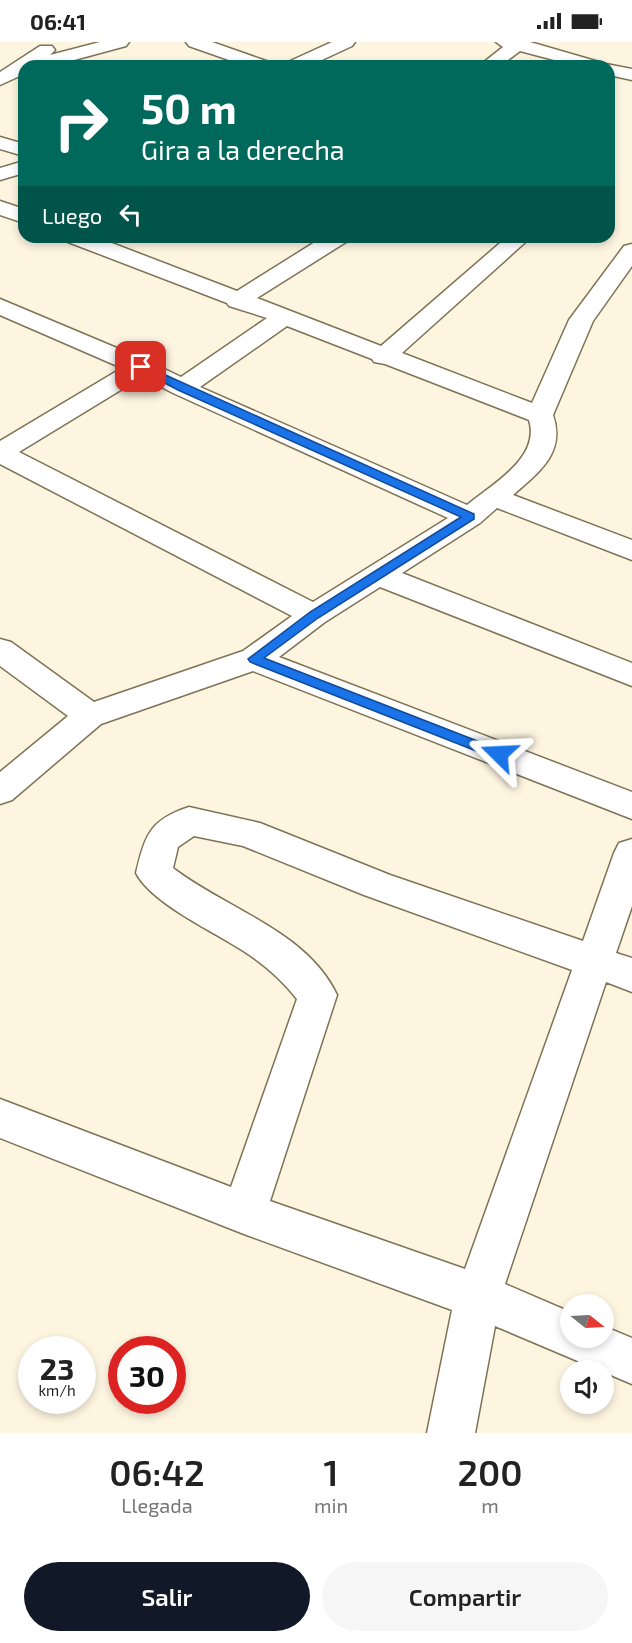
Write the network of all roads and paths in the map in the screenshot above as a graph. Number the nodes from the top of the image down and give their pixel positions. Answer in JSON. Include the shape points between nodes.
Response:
{"nodes":[{"id":1,"x":57,"y":42,"type":"edge"},
{"id":2,"x":120,"y":42,"type":"edge"},
{"id":3,"x":195,"y":42,"type":"edge"},
{"id":4,"x":346,"y":42,"type":"edge"},
{"id":5,"x":515,"y":43,"type":"edge"},
{"id":6,"x":35,"y":60,"type":"edge"},
{"id":7,"x":54,"y":60,"type":"edge"},
{"id":8,"x":246,"y":60,"type":"edge"},
{"id":9,"x":307,"y":60,"type":"edge"},
{"id":10,"x":495,"y":60,"type":"edge"},
{"id":11,"x":576,"y":60,"type":"edge"},
{"id":12,"x":18,"y":71,"type":"edge"},
{"id":13,"x":0,"y":79,"type":"edge"},
{"id":14,"x":0,"y":143,"type":"edge"},
{"id":15,"x":18,"y":148,"type":"edge"},
{"id":16,"x":18,"y":169,"type":"edge"},
{"id":17,"x":0,"y":174,"type":"edge"},
{"id":18,"x":0,"y":207,"type":"edge"},
{"id":19,"x":18,"y":214,"type":"edge"},
{"id":20,"x":91,"y":243,"type":"edge"},
{"id":21,"x":329,"y":243,"type":"edge"},
{"id":22,"x":513,"y":243,"type":"edge"},
{"id":23,"x":628,"y":244,"type":"edge"},
{"id":24,"x":237,"y":301,"type":"junction"},
{"id":25,"x":0,"y":306,"type":"edge"},
{"id":26,"x":283,"y":318,"type":"junction"},
{"id":27,"x":383,"y":357,"type":"junction"},
{"id":28,"x":141,"y":367,"type":"junction"},
{"id":29,"x":182,"y":388,"type":"junction"},
{"id":30,"x":540,"y":415,"type":"junction"},
{"id":31,"x":0,"y":452,"type":"edge"},
{"id":32,"x":494,"y":497,"type":"junction"},
{"id":33,"x":470,"y":517,"type":"junction"},
{"id":34,"x":632,"y":551,"type":"edge"},
{"id":35,"x":378,"y":575,"type":"junction"},
{"id":36,"x":314,"y":615,"type":"junction"},
{"id":37,"x":0,"y":650,"type":"edge"},
{"id":38,"x":254,"y":659,"type":"junction"},
{"id":39,"x":632,"y":675,"type":"edge"},
{"id":40,"x":90,"y":716,"type":"junction"},
{"id":41,"x":0,"y":791,"type":"edge"},
{"id":42,"x":632,"y":806,"type":"edge"},
{"id":43,"x":632,"y":853,"type":"edge"},
{"id":44,"x":593,"y":961,"type":"junction"},
{"id":45,"x":632,"y":975,"type":"edge"},
{"id":46,"x":0,"y":1118,"type":"edge"},
{"id":47,"x":244,"y":1213,"type":"junction"},
{"id":48,"x":478,"y":1296,"type":"junction"},
{"id":49,"x":560,"y":1331,"type":"edge"},
{"id":50,"x":600,"y":1348,"type":"edge"},
{"id":51,"x":632,"y":1362,"type":"edge"},
{"id":52,"x":451,"y":1433,"type":"edge"}],
"edges":[{"from":1,"to":6,"type":"street"},
{"from":2,"to":7,"type":"street"},
{"from":3,"to":8,"type":"street"},
{"from":4,"to":9,"type":"street"},
{"from":5,"to":10,"type":"street"},
{"from":5,"to":11,"type":"street"},
{"from":12,"to":13,"type":"street"},
{"from":14,"to":15,"type":"street"},
{"from":16,"to":17,"type":"street"},
{"from":18,"to":19,"type":"street"},
{"from":20,"to":24,"type":"street"},
{"from":21,"to":24,"type":"street"},
{"from":22,"to":27,"type":"street"},
{"from":23,"to":30,"type":"street","via":[[581,320]]},
{"from":24,"to":26,"type":"street"},
{"from":25,"to":28,"type":"street"},
{"from":26,"to":27,"type":"street"},
{"from":26,"to":29,"type":"street"},
{"from":27,"to":30,"type":"street"},
{"from":28,"to":29,"type":"street"},
{"from":28,"to":31,"type":"street"},
{"from":29,"to":33,"type":"street"},
{"from":30,"to":32,"type":"street","via":[[543,446],[531,465]]},
{"from":31,"to":36,"type":"street"},
{"from":32,"to":33,"type":"street"},
{"from":32,"to":34,"type":"street"},
{"from":33,"to":35,"type":"street"},
{"from":35,"to":36,"type":"street"},
{"from":35,"to":39,"type":"street"},
{"from":36,"to":38,"type":"street"},
{"from":37,"to":40,"type":"street"},
{"from":38,"to":40,"type":"street"},
{"from":38,"to":42,"type":"street"},
{"from":40,"to":41,"type":"street"},
{"from":43,"to":44,"type":"street"},
{"from":44,"to":45,"type":"street"},
{"from":44,"to":47,"type":"street","via":[[377,885],[248,833],[189,821],[162,840],[154,873],[175,891],[276,953],[318,995]]},
{"from":44,"to":48,"type":"street"},
{"from":46,"to":47,"type":"street"},
{"from":47,"to":48,"type":"street"},
{"from":48,"to":49,"type":"street"},
{"from":48,"to":52,"type":"street"},
{"from":50,"to":51,"type":"street"}]}
